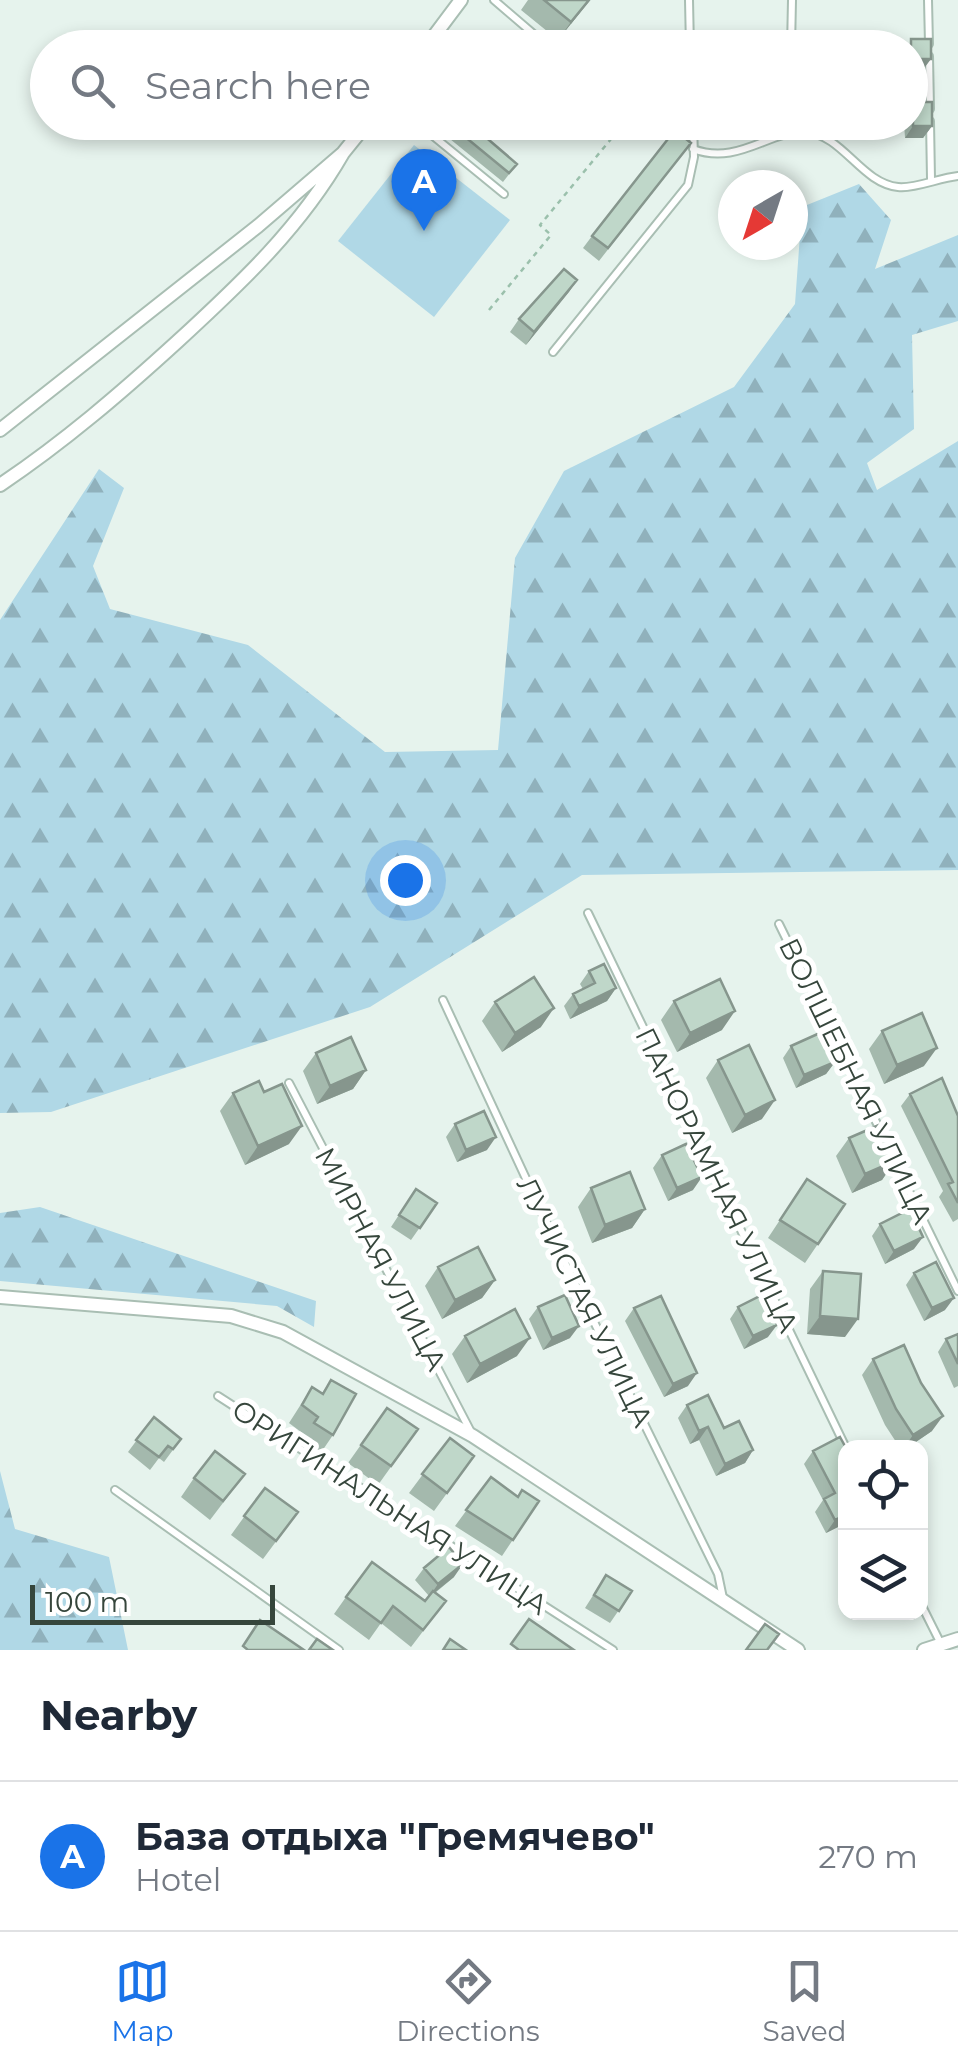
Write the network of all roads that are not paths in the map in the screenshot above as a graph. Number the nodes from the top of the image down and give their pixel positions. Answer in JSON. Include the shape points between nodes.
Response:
{"nodes":[{"id":1,"x":461,"y":0,"type":"edge"},
{"id":2,"x":494,"y":0,"type":"edge"},
{"id":3,"x":689,"y":0,"type":"edge"},
{"id":4,"x":792,"y":0,"type":"edge"},
{"id":5,"x":928,"y":0,"type":"edge"},
{"id":6,"x":438,"y":30,"type":"edge"},
{"id":7,"x":529,"y":30,"type":"edge"},
{"id":8,"x":690,"y":30,"type":"edge"},
{"id":9,"x":791,"y":30,"type":"edge"},
{"id":10,"x":353,"y":140,"type":"edge"},
{"id":11,"x":438,"y":140,"type":"edge"},
{"id":12,"x":694,"y":140,"type":"edge"},
{"id":13,"x":771,"y":140,"type":"edge"},
{"id":14,"x":826,"y":140,"type":"edge"},
{"id":15,"x":694,"y":149,"type":"junction"},
{"id":16,"x":343,"y":153,"type":"junction"},
{"id":17,"x":958,"y":176,"type":"edge"},
{"id":18,"x":930,"y":179,"type":"junction"},
{"id":19,"x":504,"y":194,"type":"dead end"},
{"id":20,"x":553,"y":352,"type":"dead end"},
{"id":21,"x":0,"y":430,"type":"edge"},
{"id":22,"x":0,"y":485,"type":"edge"},
{"id":23,"x":588,"y":912,"type":"dead end"},
{"id":24,"x":780,"y":924,"type":"dead end"},
{"id":25,"x":443,"y":1000,"type":"dead end"},
{"id":26,"x":289,"y":1082,"type":"dead end"},
{"id":27,"x":958,"y":1291,"type":"edge"},
{"id":28,"x":0,"y":1297,"type":"edge"},
{"id":29,"x":218,"y":1396,"type":"dead end"},
{"id":30,"x":473,"y":1436,"type":"junction"},
{"id":31,"x":842,"y":1440,"type":"edge"},
{"id":32,"x":114,"y":1490,"type":"dead end"},
{"id":33,"x":724,"y":1604,"type":"junction"},
{"id":34,"x":928,"y":1618,"type":"edge"},
{"id":35,"x":958,"y":1639,"type":"edge"},
{"id":36,"x":941,"y":1645,"type":"junction"},
{"id":37,"x":340,"y":1650,"type":"edge"},
{"id":38,"x":612,"y":1650,"type":"edge"},
{"id":39,"x":798,"y":1650,"type":"edge"},
{"id":40,"x":924,"y":1650,"type":"edge"}],
"edges":[{"from":1,"to":6,"type":"street"},
{"from":2,"to":7,"type":"lane"},
{"from":3,"to":8,"type":"lane"},
{"from":4,"to":9,"type":"lane"},
{"from":5,"to":18,"type":"lane"},
{"from":10,"to":16,"type":"street"},
{"from":11,"to":19,"type":"lane"},
{"from":12,"to":15,"type":"lane"},
{"from":13,"to":15,"type":"lane","via":[[720,154]]},
{"from":14,"to":18,"type":"lane","via":[[894,187]]},
{"from":15,"to":20,"type":"lane","via":[[688,185]]},
{"from":16,"to":21,"type":"street"},
{"from":16,"to":22,"type":"street","via":[[309,207],[247,278],[68,438]]},
{"from":17,"to":18,"type":"lane"},
{"from":23,"to":31,"type":"lane","name":"ПАНОРАМНАЯ УЛИЦА"},
{"from":24,"to":27,"type":"lane","name":"ВОЛШЕБНАЯ УЛИЦА"},
{"from":25,"to":33,"type":"lane","name":"ЛУЧИСТАЯ УЛИЦА","via":[[718,1574]]},
{"from":26,"to":30,"type":"lane","name":"МИРНАЯ УЛИЦА"},
{"from":28,"to":30,"type":"street","via":[[230,1316],[284,1332]]},
{"from":29,"to":38,"type":"lane","name":"ОРИГИНАЛЬНАЯ УЛИЦА"},
{"from":30,"to":33,"type":"street"},
{"from":32,"to":37,"type":"lane"},
{"from":33,"to":39,"type":"street"},
{"from":34,"to":36,"type":"lane"},
{"from":35,"to":36,"type":"street"},
{"from":36,"to":40,"type":"street"}]}
